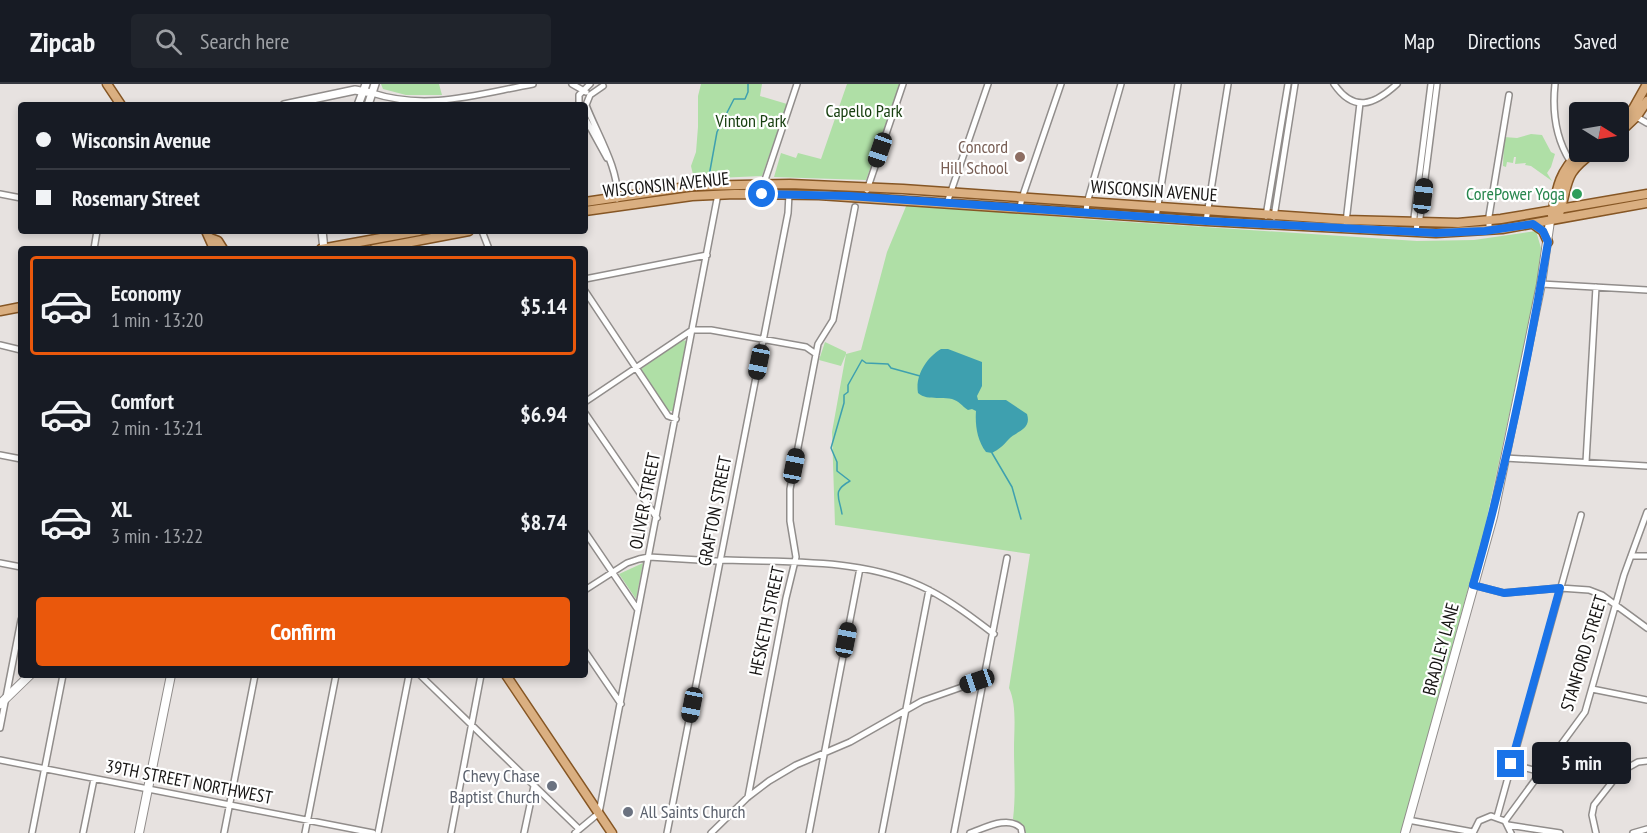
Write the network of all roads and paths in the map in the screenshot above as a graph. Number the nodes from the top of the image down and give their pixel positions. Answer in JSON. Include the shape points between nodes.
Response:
{"nodes":[{"id":1,"x":107,"y":84,"type":"edge"},
{"id":2,"x":375,"y":84,"type":"edge"},
{"id":3,"x":496,"y":84,"type":"edge"},
{"id":4,"x":533,"y":84,"type":"edge"},
{"id":5,"x":572,"y":84,"type":"edge"},
{"id":6,"x":588,"y":84,"type":"edge"},
{"id":7,"x":797,"y":84,"type":"edge"},
{"id":8,"x":903,"y":84,"type":"edge"},
{"id":9,"x":988,"y":84,"type":"edge"},
{"id":10,"x":1061,"y":84,"type":"edge"},
{"id":11,"x":1121,"y":84,"type":"edge"},
{"id":12,"x":1178,"y":84,"type":"edge"},
{"id":13,"x":1228,"y":84,"type":"edge"},
{"id":14,"x":1288,"y":84,"type":"edge"},
{"id":15,"x":1295,"y":84,"type":"edge"},
{"id":16,"x":1334,"y":84,"type":"edge"},
{"id":17,"x":1397,"y":84,"type":"edge"},
{"id":18,"x":1431,"y":84,"type":"edge"},
{"id":19,"x":1437,"y":84,"type":"edge"},
{"id":20,"x":1555,"y":84,"type":"edge"},
{"id":21,"x":1647,"y":84,"type":"edge"},
{"id":22,"x":603,"y":86,"type":"dead end"},
{"id":23,"x":364,"y":87,"type":"edge"},
{"id":24,"x":497,"y":91,"type":"junction"},
{"id":25,"x":583,"y":91,"type":"junction"},
{"id":26,"x":372,"y":93,"type":"junction"},
{"id":27,"x":590,"y":95,"type":"junction"},
{"id":28,"x":1509,"y":95,"type":"dead end"},
{"id":29,"x":1643,"y":100,"type":"edge"},
{"id":30,"x":119,"y":102,"type":"edge"},
{"id":31,"x":297,"y":102,"type":"edge"},
{"id":32,"x":359,"y":102,"type":"edge"},
{"id":33,"x":369,"y":102,"type":"edge"},
{"id":34,"x":424,"y":102,"type":"edge"},
{"id":35,"x":447,"y":102,"type":"edge"},
{"id":36,"x":579,"y":102,"type":"edge"},
{"id":37,"x":587,"y":102,"type":"edge"},
{"id":38,"x":1360,"y":103,"type":"junction"},
{"id":39,"x":588,"y":111,"type":"edge"},
{"id":40,"x":1632,"y":116,"type":"junction"},
{"id":41,"x":1629,"y":118,"type":"edge"},
{"id":42,"x":1629,"y":120,"type":"edge"},
{"id":43,"x":588,"y":123,"type":"edge"},
{"id":44,"x":1647,"y":123,"type":"edge"},
{"id":45,"x":1429,"y":128,"type":"junction"},
{"id":46,"x":596,"y":135,"type":"junction"},
{"id":47,"x":588,"y":136,"type":"edge"},
{"id":48,"x":1278,"y":140,"type":"junction"},
{"id":49,"x":1285,"y":142,"type":"junction"},
{"id":50,"x":1569,"y":159,"type":"edge"},
{"id":51,"x":1569,"y":162,"type":"edge"},
{"id":52,"x":1581,"y":162,"type":"edge"},
{"id":53,"x":867,"y":187,"type":"junction"},
{"id":54,"x":762,"y":189,"type":"junction"},
{"id":55,"x":949,"y":193,"type":"junction"},
{"id":56,"x":0,"y":194,"type":"edge"},
{"id":57,"x":718,"y":194,"type":"junction"},
{"id":58,"x":789,"y":194,"type":"junction"},
{"id":59,"x":1647,"y":194,"type":"edge"},
{"id":60,"x":618,"y":196,"type":"junction"},
{"id":61,"x":18,"y":197,"type":"edge"},
{"id":62,"x":866,"y":197,"type":"junction"},
{"id":63,"x":1022,"y":198,"type":"junction"},
{"id":64,"x":588,"y":201,"type":"edge"},
{"id":65,"x":947,"y":202,"type":"junction"},
{"id":66,"x":1087,"y":203,"type":"junction"},
{"id":67,"x":1647,"y":203,"type":"edge"},
{"id":68,"x":615,"y":206,"type":"junction"},
{"id":69,"x":855,"y":207,"type":"dead end"},
{"id":70,"x":1020,"y":207,"type":"junction"},
{"id":71,"x":1158,"y":207,"type":"junction"},
{"id":72,"x":588,"y":210,"type":"edge"},
{"id":73,"x":1556,"y":210,"type":"junction"},
{"id":74,"x":1208,"y":211,"type":"junction"},
{"id":75,"x":1086,"y":212,"type":"junction"},
{"id":76,"x":1270,"y":215,"type":"junction"},
{"id":77,"x":1156,"y":217,"type":"junction"},
{"id":78,"x":1346,"y":220,"type":"junction"},
{"id":79,"x":1206,"y":221,"type":"junction"},
{"id":80,"x":1489,"y":221,"type":"junction"},
{"id":81,"x":1553,"y":222,"type":"junction"},
{"id":82,"x":1269,"y":224,"type":"junction"},
{"id":83,"x":1533,"y":224,"type":"junction"},
{"id":84,"x":1416,"y":228,"type":"junction"},
{"id":85,"x":1345,"y":229,"type":"junction"},
{"id":86,"x":1490,"y":231,"type":"junction"},
{"id":87,"x":208,"y":234,"type":"edge"},
{"id":88,"x":403,"y":234,"type":"edge"},
{"id":89,"x":453,"y":234,"type":"edge"},
{"id":90,"x":1548,"y":242,"type":"junction"},
{"id":91,"x":221,"y":246,"type":"edge"},
{"id":92,"x":339,"y":246,"type":"edge"},
{"id":93,"x":390,"y":246,"type":"edge"},
{"id":94,"x":707,"y":255,"type":"junction"},
{"id":95,"x":588,"y":278,"type":"edge"},
{"id":96,"x":1541,"y":284,"type":"junction"},
{"id":97,"x":1596,"y":287,"type":"junction"},
{"id":98,"x":1647,"y":290,"type":"edge"},
{"id":99,"x":588,"y":296,"type":"edge"},
{"id":100,"x":18,"y":308,"type":"edge"},
{"id":101,"x":0,"y":313,"type":"edge"},
{"id":102,"x":692,"y":330,"type":"junction"},
{"id":103,"x":763,"y":340,"type":"junction"},
{"id":104,"x":819,"y":340,"type":"junction"},
{"id":105,"x":0,"y":345,"type":"edge"},
{"id":106,"x":806,"y":347,"type":"junction"},
{"id":107,"x":18,"y":349,"type":"edge"},
{"id":108,"x":816,"y":354,"type":"junction"},
{"id":109,"x":636,"y":368,"type":"junction"},
{"id":110,"x":588,"y":400,"type":"edge"},
{"id":111,"x":588,"y":417,"type":"edge"},
{"id":112,"x":676,"y":419,"type":"junction"},
{"id":113,"x":0,"y":455,"type":"edge"},
{"id":114,"x":18,"y":458,"type":"edge"},
{"id":115,"x":1505,"y":458,"type":"junction"},
{"id":116,"x":1586,"y":462,"type":"junction"},
{"id":117,"x":1647,"y":466,"type":"edge"},
{"id":118,"x":1647,"y":512,"type":"edge"},
{"id":119,"x":1581,"y":515,"type":"dead end"},
{"id":120,"x":657,"y":518,"type":"junction"},
{"id":121,"x":588,"y":536,"type":"edge"},
{"id":122,"x":1631,"y":556,"type":"junction"},
{"id":123,"x":1647,"y":556,"type":"edge"},
{"id":124,"x":649,"y":557,"type":"junction"},
{"id":125,"x":1007,"y":558,"type":"dead end"},
{"id":126,"x":721,"y":561,"type":"junction"},
{"id":127,"x":0,"y":563,"type":"edge"},
{"id":128,"x":794,"y":563,"type":"junction"},
{"id":129,"x":18,"y":566,"type":"edge"},
{"id":130,"x":860,"y":568,"type":"junction"},
{"id":131,"x":612,"y":572,"type":"junction"},
{"id":132,"x":1473,"y":585,"type":"junction"},
{"id":133,"x":588,"y":588,"type":"edge"},
{"id":134,"x":1560,"y":588,"type":"junction"},
{"id":135,"x":929,"y":590,"type":"junction"},
{"id":136,"x":1615,"y":604,"type":"junction"},
{"id":137,"x":639,"y":610,"type":"junction"},
{"id":138,"x":1647,"y":628,"type":"edge"},
{"id":139,"x":18,"y":634,"type":"edge"},
{"id":140,"x":993,"y":634,"type":"junction"},
{"id":141,"x":588,"y":655,"type":"edge"},
{"id":142,"x":27,"y":678,"type":"edge"},
{"id":143,"x":62,"y":678,"type":"edge"},
{"id":144,"x":170,"y":678,"type":"edge"},
{"id":145,"x":254,"y":678,"type":"edge"},
{"id":146,"x":335,"y":678,"type":"edge"},
{"id":147,"x":408,"y":678,"type":"edge"},
{"id":148,"x":423,"y":678,"type":"edge"},
{"id":149,"x":481,"y":678,"type":"edge"},
{"id":150,"x":508,"y":678,"type":"edge"},
{"id":151,"x":985,"y":679,"type":"junction"},
{"id":152,"x":1592,"y":690,"type":"junction"},
{"id":153,"x":1647,"y":700,"type":"edge"},
{"id":154,"x":3,"y":701,"type":"edge"},
{"id":155,"x":621,"y":704,"type":"junction"},
{"id":156,"x":905,"y":711,"type":"junction"},
{"id":157,"x":472,"y":724,"type":"junction"},
{"id":158,"x":0,"y":728,"type":"edge"},
{"id":159,"x":825,"y":753,"type":"junction"},
{"id":160,"x":0,"y":760,"type":"edge"},
{"id":161,"x":1647,"y":761,"type":"edge"},
{"id":162,"x":1511,"y":764,"type":"junction"},
{"id":163,"x":45,"y":769,"type":"junction"},
{"id":164,"x":1541,"y":772,"type":"junction"},
{"id":165,"x":94,"y":779,"type":"junction"},
{"id":166,"x":534,"y":786,"type":"junction"},
{"id":167,"x":148,"y":789,"type":"junction"},
{"id":168,"x":748,"y":797,"type":"junction"},
{"id":169,"x":230,"y":805,"type":"junction"},
{"id":170,"x":599,"y":813,"type":"junction"},
{"id":171,"x":1497,"y":817,"type":"junction"},
{"id":172,"x":308,"y":820,"type":"junction"},
{"id":173,"x":1408,"y":820,"type":"junction"},
{"id":174,"x":1506,"y":823,"type":"junction"},
{"id":175,"x":1647,"y":829,"type":"edge"},
{"id":176,"x":577,"y":831,"type":"edge"},
{"id":177,"x":32,"y":833,"type":"edge"},
{"id":178,"x":83,"y":833,"type":"edge"},
{"id":179,"x":140,"y":833,"type":"edge"},
{"id":180,"x":224,"y":833,"type":"edge"},
{"id":181,"x":306,"y":833,"type":"edge"},
{"id":182,"x":373,"y":833,"type":"edge"},
{"id":183,"x":378,"y":833,"type":"edge"},
{"id":184,"x":451,"y":833,"type":"edge"},
{"id":185,"x":524,"y":833,"type":"edge"},
{"id":186,"x":612,"y":833,"type":"edge"},
{"id":187,"x":667,"y":833,"type":"edge"},
{"id":188,"x":711,"y":833,"type":"edge"},
{"id":189,"x":809,"y":833,"type":"edge"},
{"id":190,"x":882,"y":833,"type":"edge"},
{"id":191,"x":954,"y":833,"type":"edge"},
{"id":192,"x":970,"y":833,"type":"edge"},
{"id":193,"x":1022,"y":833,"type":"edge"},
{"id":194,"x":1405,"y":833,"type":"edge"},
{"id":195,"x":1473,"y":833,"type":"edge"},
{"id":196,"x":1511,"y":833,"type":"edge"},
{"id":197,"x":1560,"y":833,"type":"edge"},
{"id":198,"x":1596,"y":833,"type":"edge"},
{"id":199,"x":1633,"y":833,"type":"edge"}],
"edges":[{"from":1,"to":30,"type":"main road"},
{"from":2,"to":26,"type":"street"},
{"from":3,"to":24,"type":"street"},
{"from":4,"to":24,"type":"street"},
{"from":5,"to":25,"type":"street"},
{"from":6,"to":25,"type":"street"},
{"from":7,"to":54,"type":"street"},
{"from":8,"to":53,"type":"street"},
{"from":9,"to":55,"type":"street"},
{"from":10,"to":63,"type":"street"},
{"from":11,"to":66,"type":"street"},
{"from":12,"to":71,"type":"street"},
{"from":13,"to":74,"type":"street"},
{"from":14,"to":48,"type":"street"},
{"from":15,"to":49,"type":"street"},
{"from":16,"to":38,"type":"street","via":[[1346,97]]},
{"from":17,"to":38,"type":"street","via":[[1378,99]]},
{"from":18,"to":45,"type":"street"},
{"from":19,"to":45,"type":"street"},
{"from":20,"to":50,"type":"street","via":[[1556,128]]},
{"from":21,"to":29,"type":"main road"},
{"from":22,"to":27,"type":"street"},
{"from":23,"to":26,"type":"street"},
{"from":23,"to":31,"type":"street"},
{"from":23,"to":32,"type":"street"},
{"from":24,"to":35,"type":"street"},
{"from":25,"to":27,"type":"street"},
{"from":25,"to":36,"type":"street"},
{"from":26,"to":33,"type":"street"},
{"from":26,"to":34,"type":"street"},
{"from":27,"to":37,"type":"street"},
{"from":28,"to":80,"type":"street"},
{"from":29,"to":40,"type":"main road"},
{"from":38,"to":78,"type":"street"},
{"from":39,"to":46,"type":"street"},
{"from":40,"to":41,"type":"main road"},
{"from":40,"to":42,"type":"main road"},
{"from":40,"to":44,"type":"street"},
{"from":43,"to":46,"type":"street"},
{"from":45,"to":84,"type":"street","via":[[1414,218]]},
{"from":46,"to":47,"type":"street"},
{"from":46,"to":60,"type":"street","via":[[607,153]]},
{"from":48,"to":49,"type":"street"},
{"from":48,"to":76,"type":"street"},
{"from":49,"to":76,"type":"street"},
{"from":51,"to":73,"type":"main road","via":[[1559,180]]},
{"from":52,"to":73,"type":"main road","via":[[1570,174]]},
{"from":53,"to":54,"type":"main road","name":"WISCONSIN AVENUE"},
{"from":53,"to":55,"type":"main road","name":"WISCONSIN AVENUE"},
{"from":53,"to":62,"type":"street"},
{"from":54,"to":57,"type":"main road","name":"WISCONSIN AVENUE"},
{"from":54,"to":58,"type":"main road","name":"WISCONSIN AVENUE"},
{"from":54,"to":60,"type":"main road","name":"WISCONSIN AVENUE","via":[[693,186]]},
{"from":55,"to":63,"type":"main road","name":"WISCONSIN AVENUE"},
{"from":55,"to":65,"type":"street"},
{"from":56,"to":61,"type":"street"},
{"from":57,"to":68,"type":"main road","name":"WISCONSIN AVENUE"},
{"from":57,"to":94,"type":"street","name":"OLIVER STREET"},
{"from":58,"to":62,"type":"main road","name":"WISCONSIN AVENUE"},
{"from":58,"to":103,"type":"street","name":"GRAFTON STREET"},
{"from":59,"to":73,"type":"main road","name":"WISCONSIN AVENUE"},
{"from":60,"to":64,"type":"main road","name":"WISCONSIN AVENUE"},
{"from":60,"to":68,"type":"street"},
{"from":62,"to":65,"type":"main road","name":"WISCONSIN AVENUE"},
{"from":63,"to":66,"type":"main road","name":"WISCONSIN AVENUE"},
{"from":63,"to":70,"type":"street"},
{"from":65,"to":70,"type":"main road","name":"WISCONSIN AVENUE"},
{"from":66,"to":71,"type":"main road","name":"WISCONSIN AVENUE"},
{"from":66,"to":75,"type":"street"},
{"from":67,"to":81,"type":"main road","name":"WISCONSIN AVENUE"},
{"from":68,"to":72,"type":"main road","name":"WISCONSIN AVENUE"},
{"from":69,"to":104,"type":"street","name":"HESKETH STREET","via":[[832,320]]},
{"from":70,"to":75,"type":"main road","name":"WISCONSIN AVENUE"},
{"from":71,"to":74,"type":"main road","name":"WISCONSIN AVENUE"},
{"from":71,"to":77,"type":"street"},
{"from":73,"to":80,"type":"main road","name":"WISCONSIN AVENUE"},
{"from":73,"to":81,"type":"main road"},
{"from":74,"to":76,"type":"main road","name":"WISCONSIN AVENUE"},
{"from":74,"to":79,"type":"street"},
{"from":75,"to":77,"type":"main road","name":"WISCONSIN AVENUE"},
{"from":76,"to":78,"type":"main road","name":"WISCONSIN AVENUE"},
{"from":76,"to":82,"type":"street"},
{"from":77,"to":79,"type":"main road","name":"WISCONSIN AVENUE"},
{"from":78,"to":84,"type":"main road","name":"WISCONSIN AVENUE"},
{"from":78,"to":85,"type":"street"},
{"from":79,"to":82,"type":"main road","name":"WISCONSIN AVENUE"},
{"from":80,"to":84,"type":"main road","name":"WISCONSIN AVENUE"},
{"from":80,"to":86,"type":"street"},
{"from":81,"to":83,"type":"main road","name":"WISCONSIN AVENUE"},
{"from":81,"to":90,"type":"main road","name":"BRADLEY LANE"},
{"from":82,"to":85,"type":"main road","name":"WISCONSIN AVENUE"},
{"from":83,"to":86,"type":"main road","name":"WISCONSIN AVENUE"},
{"from":83,"to":90,"type":"main road","via":[[1543,231]]},
{"from":84,"to":85,"type":"main road","name":"WISCONSIN AVENUE"},
{"from":84,"to":86,"type":"main road","name":"WISCONSIN AVENUE"},
{"from":87,"to":91,"type":"main road"},
{"from":88,"to":92,"type":"main road"},
{"from":89,"to":93,"type":"main road"},
{"from":90,"to":96,"type":"main road","name":"BRADLEY LANE"},
{"from":94,"to":95,"type":"street"},
{"from":94,"to":102,"type":"street","name":"OLIVER STREET"},
{"from":96,"to":97,"type":"street"},
{"from":96,"to":115,"type":"main road","name":"BRADLEY LANE"},
{"from":97,"to":98,"type":"street"},
{"from":97,"to":116,"type":"street"},
{"from":99,"to":109,"type":"street"},
{"from":100,"to":101,"type":"main road"},
{"from":102,"to":103,"type":"street"},
{"from":102,"to":109,"type":"street"},
{"from":102,"to":112,"type":"street","name":"OLIVER STREET"},
{"from":103,"to":106,"type":"street"},
{"from":103,"to":126,"type":"street","name":"GRAFTON STREET"},
{"from":104,"to":106,"type":"street"},
{"from":104,"to":108,"type":"street","name":"HESKETH STREET"},
{"from":105,"to":107,"type":"street"},
{"from":106,"to":108,"type":"street"},
{"from":108,"to":128,"type":"street","name":"HESKETH STREET","via":[[790,489]]},
{"from":109,"to":110,"type":"street"},
{"from":109,"to":112,"type":"street","via":[[668,416]]},
{"from":111,"to":120,"type":"street"},
{"from":112,"to":120,"type":"street","name":"OLIVER STREET"},
{"from":113,"to":114,"type":"street"},
{"from":115,"to":116,"type":"street"},
{"from":115,"to":132,"type":"main road","name":"BRADLEY LANE"},
{"from":116,"to":117,"type":"street"},
{"from":118,"to":122,"type":"street","name":"STANFORD STREET"},
{"from":119,"to":134,"type":"street"},
{"from":120,"to":124,"type":"street","name":"OLIVER STREET"},
{"from":121,"to":131,"type":"street"},
{"from":122,"to":123,"type":"street"},
{"from":122,"to":136,"type":"street","name":"STANFORD STREET"},
{"from":124,"to":126,"type":"street"},
{"from":124,"to":131,"type":"street","via":[[631,561]]},
{"from":124,"to":137,"type":"street","name":"OLIVER STREET"},
{"from":125,"to":140,"type":"street"},
{"from":126,"to":128,"type":"street"},
{"from":126,"to":187,"type":"street","name":"GRAFTON STREET"},
{"from":127,"to":129,"type":"street"},
{"from":128,"to":130,"type":"street"},
{"from":128,"to":168,"type":"street","name":"HESKETH STREET"},
{"from":130,"to":135,"type":"street"},
{"from":130,"to":159,"type":"street"},
{"from":131,"to":133,"type":"street"},
{"from":131,"to":137,"type":"street"},
{"from":132,"to":134,"type":"street","via":[[1504,593]]},
{"from":132,"to":173,"type":"main road","name":"BRADLEY LANE"},
{"from":134,"to":136,"type":"street","via":[[1590,590]]},
{"from":134,"to":162,"type":"street"},
{"from":135,"to":140,"type":"street"},
{"from":135,"to":156,"type":"street"},
{"from":136,"to":138,"type":"street"},
{"from":136,"to":152,"type":"street","name":"STANFORD STREET"},
{"from":137,"to":155,"type":"street","name":"OLIVER STREET"},
{"from":139,"to":154,"type":"street"},
{"from":140,"to":151,"type":"street"},
{"from":141,"to":155,"type":"street"},
{"from":142,"to":154,"type":"main road"},
{"from":143,"to":163,"type":"street"},
{"from":144,"to":167,"type":"main road"},
{"from":145,"to":169,"type":"street"},
{"from":146,"to":172,"type":"street"},
{"from":147,"to":183,"type":"street"},
{"from":148,"to":157,"type":"street"},
{"from":149,"to":157,"type":"street"},
{"from":150,"to":170,"type":"main road"},
{"from":151,"to":156,"type":"street"},
{"from":151,"to":191,"type":"street"},
{"from":152,"to":153,"type":"street"},
{"from":152,"to":164,"type":"street","name":"STANFORD STREET","via":[[1585,712]]},
{"from":154,"to":158,"type":"street"},
{"from":155,"to":170,"type":"street","name":"OLIVER STREET"},
{"from":156,"to":159,"type":"street"},
{"from":156,"to":190,"type":"street"},
{"from":157,"to":166,"type":"street"},
{"from":157,"to":184,"type":"street"},
{"from":159,"to":168,"type":"street","via":[[781,773]]},
{"from":159,"to":189,"type":"street"},
{"from":160,"to":163,"type":"street","name":"39TH STREET NORTHWEST"},
{"from":161,"to":198,"type":"street","via":[[1620,772],[1594,805]]},
{"from":162,"to":164,"type":"street"},
{"from":162,"to":171,"type":"street"},
{"from":163,"to":165,"type":"street","name":"39TH STREET NORTHWEST"},
{"from":163,"to":177,"type":"street"},
{"from":164,"to":174,"type":"street","name":"STANFORD STREET"},
{"from":165,"to":167,"type":"street","name":"39TH STREET NORTHWEST"},
{"from":165,"to":178,"type":"street"},
{"from":166,"to":176,"type":"street"},
{"from":166,"to":185,"type":"street"},
{"from":167,"to":169,"type":"street","name":"39TH STREET NORTHWEST"},
{"from":167,"to":179,"type":"main road"},
{"from":168,"to":188,"type":"street"},
{"from":169,"to":172,"type":"street","name":"39TH STREET NORTHWEST"},
{"from":169,"to":180,"type":"street"},
{"from":170,"to":176,"type":"street"},
{"from":170,"to":186,"type":"main road"},
{"from":171,"to":174,"type":"street"},
{"from":171,"to":195,"type":"street","via":[[1484,818]]},
{"from":172,"to":181,"type":"street"},
{"from":172,"to":182,"type":"street","name":"39TH STREET NORTHWEST"},
{"from":173,"to":194,"type":"main road","name":"BRADLEY LANE"},
{"from":173,"to":195,"type":"street"},
{"from":174,"to":196,"type":"street"},
{"from":174,"to":197,"type":"street"},
{"from":175,"to":199,"type":"street"},
{"from":192,"to":193,"type":"street","via":[[1011,821]]}]}
